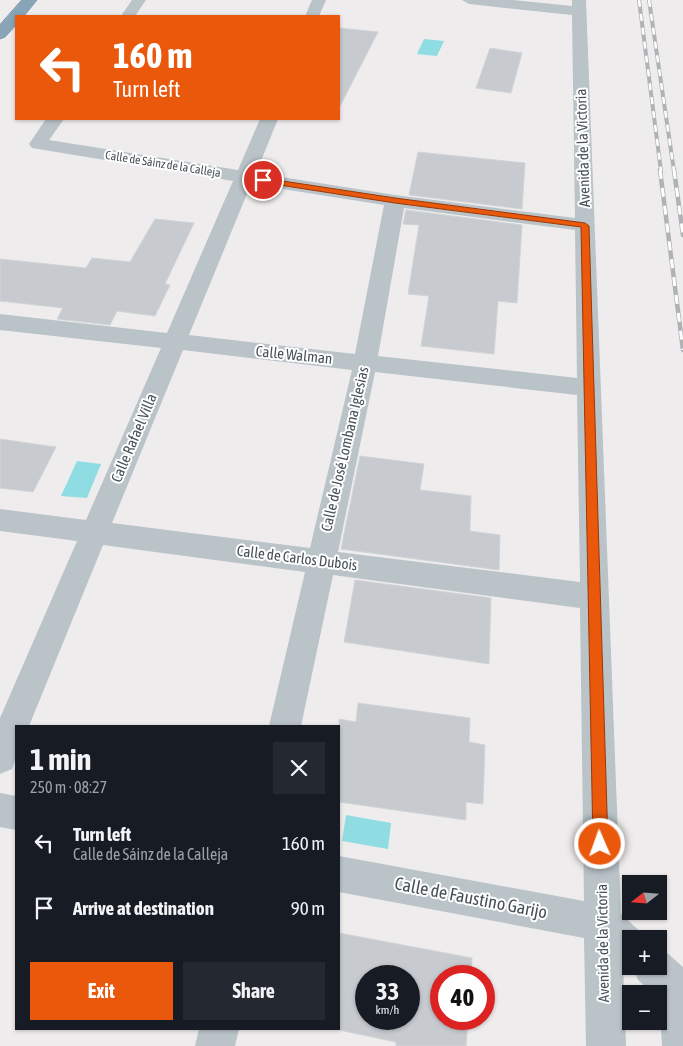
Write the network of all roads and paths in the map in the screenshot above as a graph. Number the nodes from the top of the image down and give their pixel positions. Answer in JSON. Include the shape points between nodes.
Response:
{"nodes":[{"id":1,"x":30,"y":0,"type":"edge"},
{"id":2,"x":139,"y":0,"type":"edge"},
{"id":3,"x":319,"y":0,"type":"edge"},
{"id":4,"x":469,"y":0,"type":"edge"},
{"id":5,"x":579,"y":6,"type":"edge"},
{"id":6,"x":17,"y":15,"type":"edge"},
{"id":7,"x":129,"y":15,"type":"edge"},
{"id":8,"x":312,"y":15,"type":"edge"},
{"id":9,"x":15,"y":17,"type":"edge"},
{"id":10,"x":0,"y":34,"type":"edge"},
{"id":11,"x":55,"y":120,"type":"edge"},
{"id":12,"x":269,"y":120,"type":"edge"},
{"id":13,"x":244,"y":177,"type":"junction"},
{"id":14,"x":395,"y":201,"type":"junction"},
{"id":15,"x":585,"y":226,"type":"junction"},
{"id":16,"x":0,"y":322,"type":"edge"},
{"id":17,"x":175,"y":342,"type":"junction"},
{"id":18,"x":365,"y":363,"type":"junction"},
{"id":19,"x":589,"y":388,"type":"junction"},
{"id":20,"x":0,"y":520,"type":"edge"},
{"id":21,"x":95,"y":532,"type":"junction"},
{"id":22,"x":320,"y":562,"type":"junction"},
{"id":23,"x":594,"y":597,"type":"junction"},
{"id":24,"x":284,"y":725,"type":"edge"},
{"id":25,"x":0,"y":756,"type":"edge"},
{"id":26,"x":0,"y":810,"type":"edge"},
{"id":27,"x":15,"y":813,"type":"edge"},
{"id":28,"x":340,"y":874,"type":"edge"},
{"id":29,"x":603,"y":923,"type":"junction"},
{"id":30,"x":622,"y":940,"type":"edge"},
{"id":31,"x":662,"y":975,"type":"edge"},
{"id":32,"x":219,"y":1030,"type":"edge"},
{"id":33,"x":215,"y":1046,"type":"edge"},
{"id":34,"x":606,"y":1046,"type":"edge"},
{"id":35,"x":682,"y":1046,"type":"edge"}],
"edges":[{"from":1,"to":6,"type":"highway"},
{"from":2,"to":7,"type":"street"},
{"from":3,"to":8,"type":"street"},
{"from":4,"to":5,"type":"street"},
{"from":5,"to":15,"type":"street","name":"Avenida de la Victoria"},
{"from":9,"to":10,"type":"highway"},
{"from":11,"to":13,"type":"street","name":"Calle de Sáinz de la Calleja","via":[[38,144]]},
{"from":12,"to":13,"type":"street","name":"Calle Rafael Villa"},
{"from":13,"to":14,"type":"street","name":"Calle de Sáinz de la Calleja"},
{"from":13,"to":17,"type":"street","name":"Calle Rafael Villa"},
{"from":14,"to":15,"type":"street","name":"Calle de Sáinz de la Calleja"},
{"from":14,"to":18,"type":"street","name":"Calle de José Lombana Iglesias"},
{"from":15,"to":19,"type":"street","name":"Avenida de la Victoria"},
{"from":16,"to":17,"type":"street","name":"Calle Walman"},
{"from":17,"to":18,"type":"street","name":"Calle Walman"},
{"from":17,"to":21,"type":"street","name":"Calle Rafael Villa"},
{"from":18,"to":19,"type":"street","name":"Calle Walman"},
{"from":18,"to":22,"type":"street","name":"Calle de José Lombana Iglesias"},
{"from":19,"to":23,"type":"street","name":"Avenida de la Victoria"},
{"from":20,"to":21,"type":"street","name":"Calle de Carlos Dubois"},
{"from":21,"to":22,"type":"street","name":"Calle de Carlos Dubois"},
{"from":21,"to":25,"type":"street","name":"Calle Rafael Villa"},
{"from":22,"to":23,"type":"street","name":"Calle de Carlos Dubois"},
{"from":22,"to":24,"type":"street","name":"Calle de José Lombana Iglesias"},
{"from":23,"to":29,"type":"street","name":"Avenida de la Victoria"},
{"from":26,"to":27,"type":"street"},
{"from":28,"to":29,"type":"street","name":"Calle de Faustino Garijo"},
{"from":29,"to":30,"type":"street"},
{"from":29,"to":34,"type":"street","name":"Avenida de la Victoria"},
{"from":31,"to":35,"type":"street","via":[[678,989]]},
{"from":32,"to":33,"type":"street"}]}
